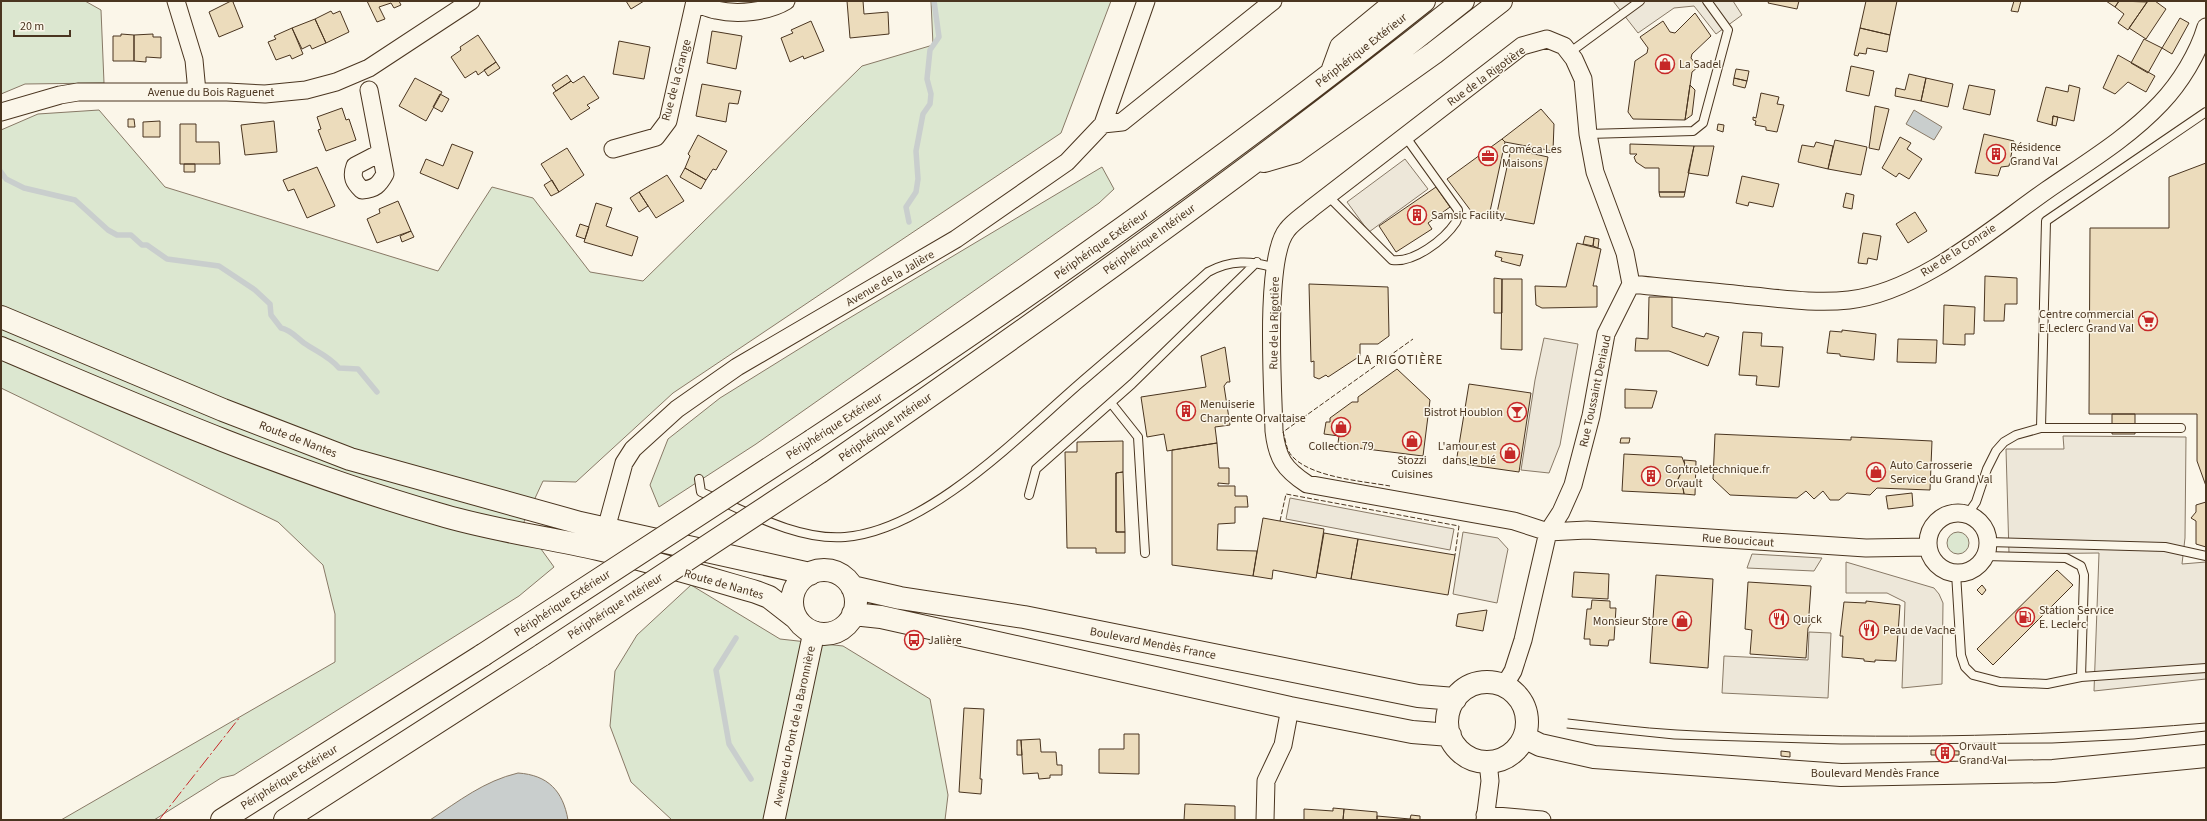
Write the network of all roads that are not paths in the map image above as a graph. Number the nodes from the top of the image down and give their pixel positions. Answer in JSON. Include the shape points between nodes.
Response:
{"nodes":[{"id":1,"x":176,"y":1,"type":"edge"},
{"id":2,"x":471,"y":1,"type":"edge"},
{"id":3,"x":786,"y":1,"type":"edge"},
{"id":4,"x":1146,"y":1,"type":"edge"},
{"id":5,"x":1273,"y":1,"type":"edge"},
{"id":6,"x":1397,"y":1,"type":"edge"},
{"id":7,"x":1424,"y":1,"type":"edge"},
{"id":8,"x":1463,"y":1,"type":"edge"},
{"id":9,"x":1501,"y":1,"type":"edge"},
{"id":10,"x":1640,"y":1,"type":"edge"},
{"id":11,"x":1707,"y":1,"type":"edge"},
{"id":12,"x":695,"y":2,"type":"edge"},
{"id":13,"x":2206,"y":27,"type":"edge"},
{"id":14,"x":1569,"y":53,"type":"junction"},
{"id":15,"x":1332,"y":74,"type":"junction"},
{"id":16,"x":369,"y":90,"type":"dead end"},
{"id":17,"x":197,"y":92,"type":"junction"},
{"id":18,"x":1,"y":112,"type":"edge"},
{"id":19,"x":2206,"y":112,"type":"edge"},
{"id":20,"x":1103,"y":124,"type":"junction"},
{"id":21,"x":1588,"y":134,"type":"junction"},
{"id":22,"x":1405,"y":136,"type":"junction"},
{"id":23,"x":613,"y":149,"type":"dead end"},
{"id":24,"x":380,"y":153,"type":"dead end"},
{"id":25,"x":1251,"y":165,"type":"junction"},
{"id":26,"x":1328,"y":196,"type":"junction"},
{"id":27,"x":1257,"y":262,"type":"junction"},
{"id":28,"x":1275,"y":268,"type":"junction"},
{"id":29,"x":1631,"y":284,"type":"junction"},
{"id":30,"x":1,"y":316,"type":"edge"},
{"id":31,"x":1,"y":348,"type":"edge"},
{"id":32,"x":1110,"y":403,"type":"junction"},
{"id":33,"x":2041,"y":428,"type":"junction"},
{"id":34,"x":2181,"y":428,"type":"dead end"},
{"id":35,"x":699,"y":479,"type":"dead end"},
{"id":36,"x":1029,"y":495,"type":"dead end"},
{"id":37,"x":1967,"y":515,"type":"junction"},
{"id":38,"x":606,"y":529,"type":"junction"},
{"id":39,"x":1548,"y":532,"type":"junction"},
{"id":40,"x":1928,"y":547,"type":"junction"},
{"id":41,"x":599,"y":549,"type":"junction"},
{"id":42,"x":1986,"y":549,"type":"junction"},
{"id":43,"x":1144,"y":553,"type":"dead end"},
{"id":44,"x":2206,"y":556,"type":"edge"},
{"id":45,"x":1956,"y":573,"type":"junction"},
{"id":46,"x":810,"y":574,"type":"junction"},
{"id":47,"x":852,"y":587,"type":"junction"},
{"id":48,"x":853,"y":614,"type":"junction"},
{"id":49,"x":796,"y":618,"type":"junction"},
{"id":50,"x":814,"y":632,"type":"junction"},
{"id":51,"x":2206,"y":668,"type":"edge"},
{"id":52,"x":2081,"y":677,"type":"junction"},
{"id":53,"x":1504,"y":686,"type":"junction"},
{"id":54,"x":1454,"y":700,"type":"junction"},
{"id":55,"x":1290,"y":708,"type":"junction"},
{"id":56,"x":1450,"y":735,"type":"junction"},
{"id":57,"x":1524,"y":737,"type":"junction"},
{"id":58,"x":2206,"y":756,"type":"edge"},
{"id":59,"x":1488,"y":762,"type":"junction"},
{"id":60,"x":1485,"y":817,"type":"edge"},
{"id":61,"x":222,"y":820,"type":"edge"},
{"id":62,"x":285,"y":820,"type":"edge"},
{"id":63,"x":774,"y":820,"type":"edge"},
{"id":64,"x":1264,"y":820,"type":"edge"},
{"id":65,"x":1542,"y":820,"type":"edge"}],
"edges":[{"from":1,"to":17,"type":"street","via":[[194,60]]},
{"from":2,"to":17,"type":"street","name":"Avenue du Bois Raguenet","via":[[369,68],[336,82],[306,90],[265,94]]},
{"from":3,"to":12,"type":"street","via":[[776,7],[742,12],[716,10]]},
{"from":4,"to":20,"type":"street","name":"Avenue de la Jalière"},
{"from":5,"to":20,"type":"street","via":[[1122,122]]},
{"from":6,"to":15,"type":"main road","via":[[1341,47]]},
{"from":7,"to":15,"type":"main road","name":"Périphérique Extérieur"},
{"from":8,"to":25,"type":"main road","name":"Périphérique Intérieur"},
{"from":9,"to":25,"type":"main road","via":[[1434,53],[1295,152]]},
{"from":10,"to":14,"type":"lane"},
{"from":11,"to":21,"type":"lane","via":[[1728,30],[1703,123],[1693,131]]},
{"from":12,"to":23,"type":"street","name":"Rue de la Grange","via":[[668,121],[656,137]]},
{"from":13,"to":29,"type":"street","name":"Rue de la Conraie","via":[[2196,51],[2175,86],[2162,102],[2127,134],[1968,245],[1902,285],[1870,296],[1822,301]]},
{"from":14,"to":21,"type":"street","via":[[1583,79]]},
{"from":14,"to":22,"type":"street","name":"Rue de la Rigotière","via":[[1564,46],[1547,39],[1522,46]]},
{"from":15,"to":61,"type":"main road","name":"Périphérique Extérieur","bridge":true,"via":[[1092,251],[939,357],[483,655]]},
{"from":16,"to":24,"type":"street"},
{"from":17,"to":18,"type":"street","name":"Avenue du Bois Raguenet","via":[[78,92],[60,94]]},
{"from":19,"to":33,"type":"lane","via":[[2046,221]]},
{"from":20,"to":38,"type":"street","name":"Avenue de la Jalière","via":[[1067,162],[956,239],[737,367],[677,409],[633,449],[624,463]]},
{"from":21,"to":29,"type":"street","via":[[1595,172],[1625,253]]},
{"from":22,"to":26,"type":"street","name":"Rue de la Rigotière"},
{"from":22,"to":26,"type":"lane","via":[[1458,210],[1457,221],[1442,238],[1416,257],[1402,262],[1392,260]]},
{"from":25,"to":62,"type":"main road","name":"Périphérique Intérieur","bridge":true,"via":[[1054,308],[820,472]]},
{"from":26,"to":28,"type":"street","name":"Rue de la Rigotière","via":[[1286,231],[1276,253]]},
{"from":27,"to":28,"type":"lane"},
{"from":27,"to":32,"type":"lane"},
{"from":27,"to":35,"type":"lane","via":[[1231,262],[1208,272],[972,478],[923,509],[874,532],[845,537],[819,537],[794,531],[701,492]]},
{"from":28,"to":39,"type":"street","name":"Rue de la Rigotière","via":[[1272,288],[1274,431],[1276,449],[1283,464],[1293,475],[1307,484],[1514,521]]},
{"from":29,"to":39,"type":"street","name":"Rue Toussaint Deniaud","via":[[1606,334],[1591,416],[1573,485],[1561,512]]},
{"from":30,"to":38,"type":"main road","name":"Route de Nantes","via":[[223,410],[350,459]]},
{"from":31,"to":41,"type":"main road","name":"Route de Nantes","via":[[123,400],[287,464],[400,503],[468,523]]},
{"from":32,"to":36,"type":"lane","via":[[1036,469]]},
{"from":32,"to":43,"type":"lane","via":[[1138,437]]},
{"from":33,"to":34,"type":"lane"},
{"from":33,"to":37,"type":"lane","via":[[2016,435],[2004,442],[1996,451],[1976,502]]},
{"from":37,"to":40,"type":"street","via":[[1952,515],[1939,520],[1932,528]]},
{"from":37,"to":42,"type":"street","via":[[1982,525]]},
{"from":38,"to":41,"type":"main road"},
{"from":38,"to":46,"type":"main road","name":"Route de Nantes"},
{"from":39,"to":40,"type":"street","name":"Rue Boucicaut","via":[[1587,530],[1866,548]]},
{"from":39,"to":53,"type":"street","name":"Rue Toussaint Deniaud","via":[[1523,640],[1513,671]]},
{"from":40,"to":45,"type":"street","via":[[1934,562],[1948,572]]},
{"from":41,"to":49,"type":"main road","name":"Route de Nantes","via":[[756,592],[769,597]]},
{"from":42,"to":44,"type":"lane","via":[[2165,547]]},
{"from":42,"to":45,"type":"street","via":[[1973,569]]},
{"from":42,"to":52,"type":"lane","via":[[2066,558],[2081,566],[2084,576]]},
{"from":45,"to":52,"type":"lane","via":[[1961,654],[1965,667],[1973,675],[2000,682],[2047,684]]},
{"from":46,"to":47,"type":"main road","via":[[818,571],[833,572],[843,577]]},
{"from":46,"to":49,"type":"main road","via":[[799,583],[794,593],[792,604]]},
{"from":47,"to":48,"type":"main road","via":[[856,599]]},
{"from":47,"to":54,"type":"main road","name":"Boulevard Mendès France","via":[[900,598],[1024,617],[1418,696]]},
{"from":48,"to":50,"type":"main road","via":[[847,624],[837,631],[823,634]]},
{"from":48,"to":55,"type":"main road","via":[[881,617]]},
{"from":49,"to":50,"type":"main road","via":[[804,627]]},
{"from":50,"to":63,"type":"street","name":"Avenue du Pont de la Baronnière"},
{"from":51,"to":52,"type":"lane"},
{"from":53,"to":54,"type":"main road","via":[[1492,682],[1480,683],[1463,691]]},
{"from":53,"to":57,"type":"main road","via":[[1517,696],[1523,705],[1527,725]]},
{"from":54,"to":56,"type":"main road","via":[[1448,714]]},
{"from":55,"to":56,"type":"main road","via":[[1412,732]]},
{"from":55,"to":64,"type":"street","via":[[1283,745],[1266,781]]},
{"from":56,"to":59,"type":"main road","via":[[1458,749],[1467,756]]},
{"from":57,"to":58,"type":"main road","name":"Boulevard Mendès France","via":[[1540,745],[1594,757],[1841,775],[2053,771]]},
{"from":57,"to":59,"type":"main road","via":[[1509,755]]},
{"from":59,"to":60,"type":"street","via":[[1490,781]]},
{"from":60,"to":65,"type":"street"}]}
